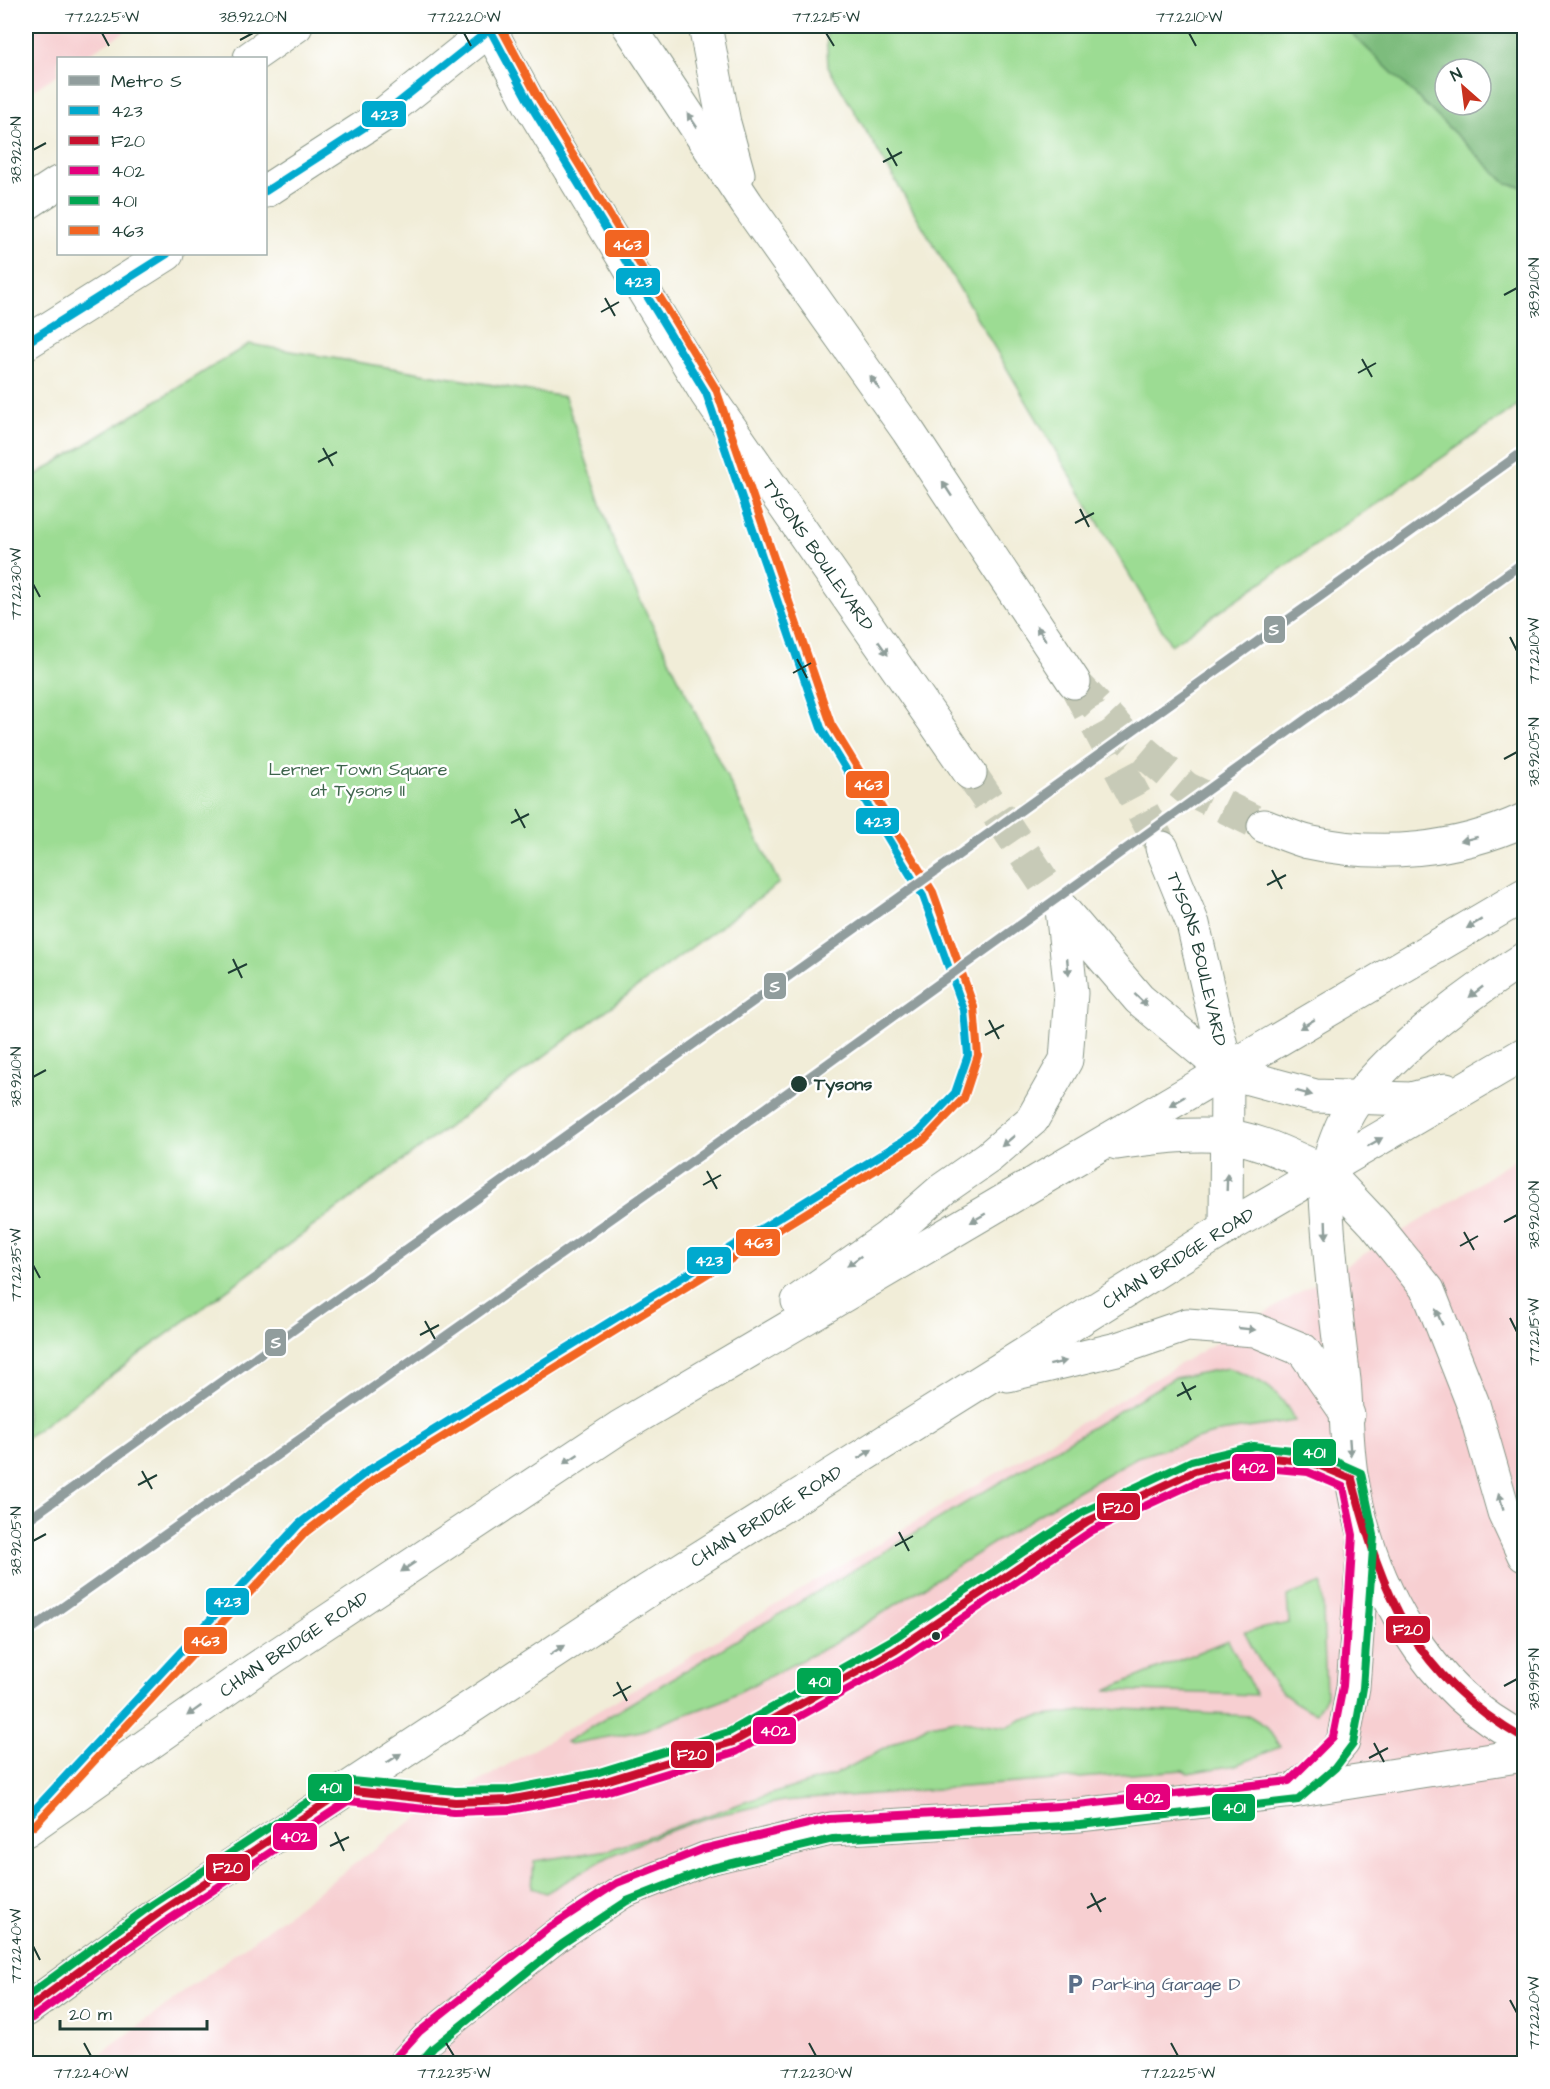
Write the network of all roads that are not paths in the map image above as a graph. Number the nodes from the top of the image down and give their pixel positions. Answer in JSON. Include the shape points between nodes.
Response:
{"nodes":[{"id":1,"x":296,"y":26,"type":"edge"},
{"id":2,"x":629,"y":26,"type":"edge"},
{"id":3,"x":705,"y":26,"type":"edge"},
{"id":4,"x":491,"y":27,"type":"edge"},
{"id":5,"x":251,"y":57,"type":"edge"},
{"id":6,"x":57,"y":184,"type":"edge"},
{"id":7,"x":267,"y":190,"type":"edge"},
{"id":8,"x":26,"y":204,"type":"edge"},
{"id":9,"x":747,"y":204,"type":"junction"},
{"id":10,"x":165,"y":255,"type":"edge"},
{"id":11,"x":26,"y":343,"type":"edge"},
{"id":12,"x":1074,"y":682,"type":"dead end"},
{"id":13,"x":970,"y":773,"type":"tunnel mouth"},
{"id":14,"x":1524,"y":820,"type":"edge"},
{"id":15,"x":1264,"y":826,"type":"tunnel mouth"},
{"id":16,"x":1162,"y":848,"type":"tunnel mouth"},
{"id":17,"x":1524,"y":894,"type":"edge"},
{"id":18,"x":1524,"y":959,"type":"edge"},
{"id":19,"x":1524,"y":1054,"type":"edge"},
{"id":20,"x":1227,"y":1072,"type":"junction"},
{"id":21,"x":1477,"y":1083,"type":"junction"},
{"id":22,"x":1359,"y":1096,"type":"junction"},
{"id":23,"x":1228,"y":1136,"type":"junction"},
{"id":24,"x":1101,"y":1146,"type":"junction"},
{"id":25,"x":1324,"y":1171,"type":"junction"},
{"id":26,"x":1226,"y":1228,"type":"junction"},
{"id":27,"x":980,"y":1382,"type":"junction"},
{"id":28,"x":1348,"y":1415,"type":"junction"},
{"id":29,"x":620,"y":1427,"type":"junction"},
{"id":30,"x":1365,"y":1534,"type":"junction"},
{"id":31,"x":1524,"y":1555,"type":"edge"},
{"id":32,"x":1524,"y":1739,"type":"edge"},
{"id":33,"x":1524,"y":1755,"type":"edge"},
{"id":34,"x":1293,"y":1791,"type":"junction"},
{"id":35,"x":26,"y":1830,"type":"edge"},
{"id":36,"x":26,"y":2010,"type":"edge"},
{"id":37,"x":404,"y":2064,"type":"edge"}],
"edges":[{"from":1,"to":5,"type":"main road"},
{"from":9,"to":2,"type":"main road","one_way":true},
{"from":3,"to":9,"type":"main road","via":[[724,123]]},
{"from":4,"to":7,"type":"main road","via":[[379,118]]},
{"from":4,"to":13,"type":"main road","name":"TYSONS BOULEVARD","one_way":true,"via":[[531,106],[706,393]]},
{"from":6,"to":8,"type":"main road"},
{"from":12,"to":9,"type":"main road","one_way":true,"via":[[908,431]]},
{"from":10,"to":11,"type":"main road"},
{"from":14,"to":15,"type":"main road","one_way":true,"via":[[1500,832],[1437,847],[1378,852],[1306,842]]},
{"from":16,"to":20,"type":"main road","name":"TYSONS BOULEVARD","via":[[1192,924]]},
{"from":17,"to":20,"type":"main road","name":"CHAIN BRIDGE ROAD","one_way":true},
{"from":18,"to":22,"type":"main road","one_way":true,"via":[[1426,1031]]},
{"from":19,"to":21,"type":"main road","name":"CHAIN BRIDGE ROAD"},
{"from":20,"to":22,"type":"main road","one_way":true,"via":[[1315,1096]]},
{"from":20,"to":23,"type":"main road","name":"TYSONS BOULEVARD"},
{"from":20,"to":24,"type":"main road","name":"CHAIN BRIDGE ROAD","one_way":true},
{"from":20,"to":29,"type":"main road","name":"TYSONS BOULEVARD","via":[[1138,999],[1062,909],[1071,993],[1066,1060],[1032,1120],[888,1237]]},
{"from":21,"to":22,"type":"main road","via":[[1412,1099]]},
{"from":25,"to":21,"type":"main road","name":"CHAIN BRIDGE ROAD","one_way":true},
{"from":22,"to":25,"type":"main road"},
{"from":23,"to":24,"type":"main road","via":[[1172,1136]]},
{"from":23,"to":25,"type":"main road","via":[[1270,1148]]},
{"from":26,"to":23,"type":"main road","name":"TYSONS BOULEVARD","one_way":true},
{"from":24,"to":29,"type":"main road","name":"CHAIN BRIDGE ROAD","one_way":true},
{"from":25,"to":26,"type":"main road","name":"CHAIN BRIDGE ROAD"},
{"from":25,"to":28,"type":"main road","one_way":true,"via":[[1327,1242]]},
{"from":31,"to":25,"type":"main road","one_way":true,"via":[[1504,1512],[1473,1404],[1428,1290]]},
{"from":26,"to":27,"type":"main road","name":"CHAIN BRIDGE ROAD"},
{"from":27,"to":28,"type":"main road","one_way":true,"via":[[1117,1348],[1187,1325],[1255,1330],[1303,1350]]},
{"from":36,"to":27,"type":"main road","name":"CHAIN BRIDGE ROAD","one_way":true,"via":[[159,1913],[647,1591]]},
{"from":28,"to":30,"type":"main road","one_way":true,"via":[[1352,1479]]},
{"from":29,"to":35,"type":"main road","name":"CHAIN BRIDGE ROAD","one_way":true,"via":[[251,1672]]},
{"from":30,"to":32,"type":"main road","via":[[1398,1616],[1430,1666],[1482,1715]]},
{"from":30,"to":34,"type":"main road","via":[[1353,1687],[1343,1742]]},
{"from":33,"to":34,"type":"main road"},
{"from":34,"to":37,"type":"main road","via":[[1078,1815],[831,1829],[705,1859],[622,1892],[556,1936],[426,2040]]}]}
